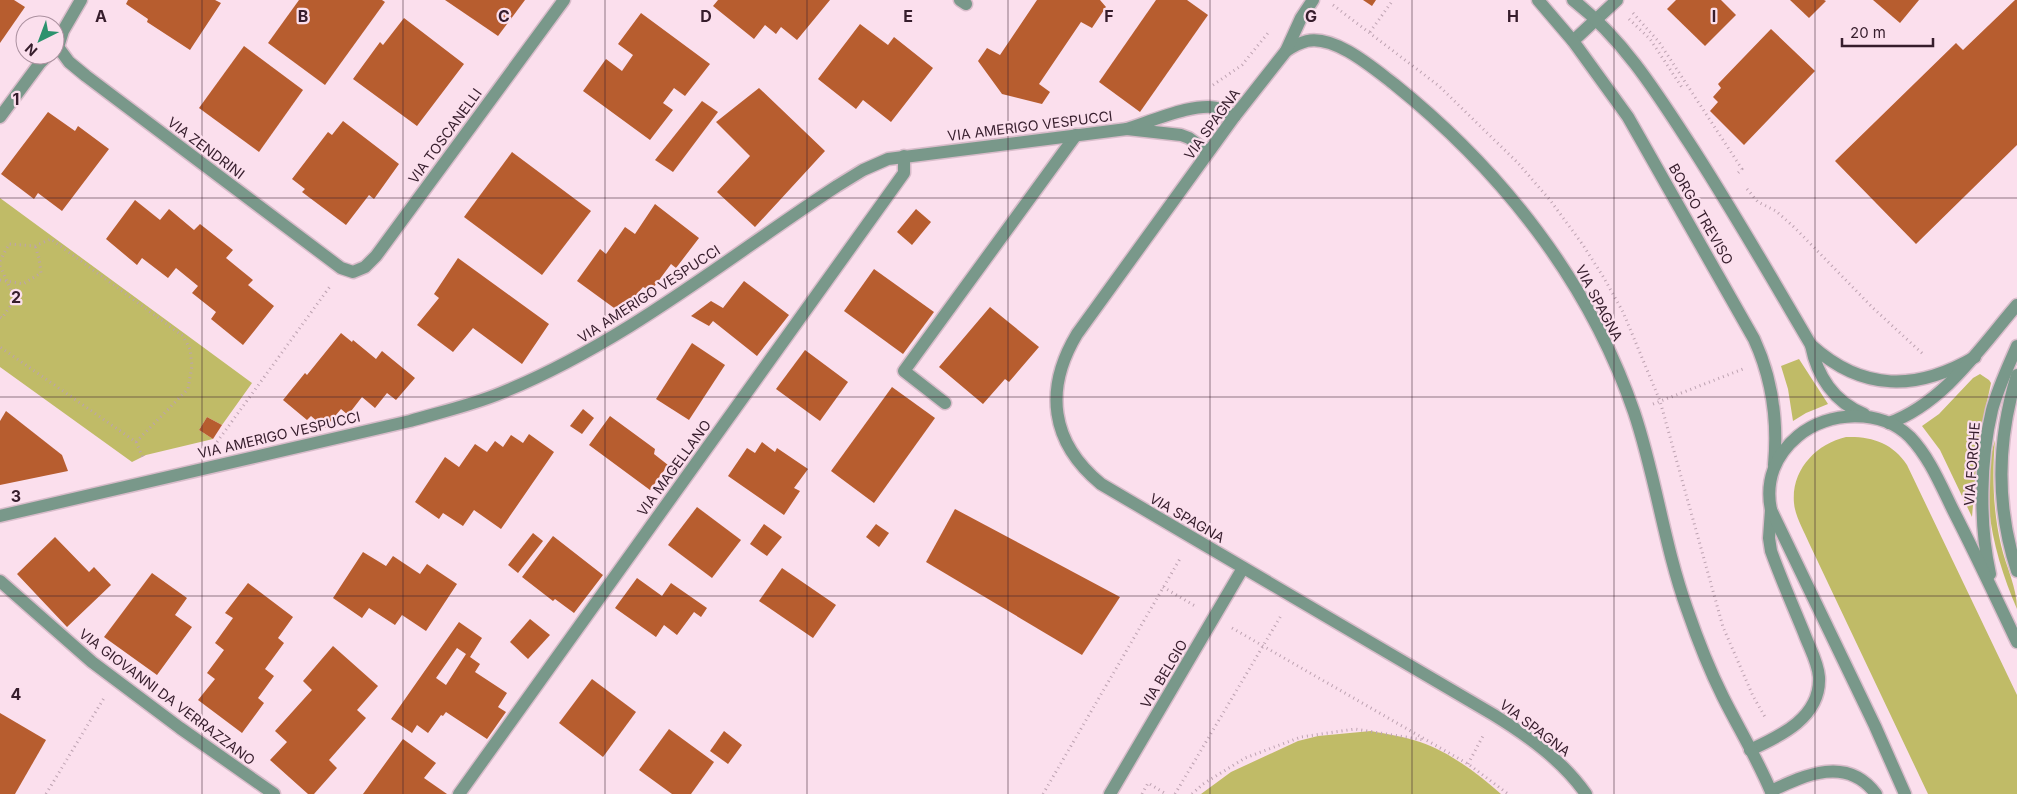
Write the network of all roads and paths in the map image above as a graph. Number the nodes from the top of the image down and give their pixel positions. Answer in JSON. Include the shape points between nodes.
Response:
{"nodes":[{"id":1,"x":81,"y":0,"type":"edge"},
{"id":2,"x":564,"y":0,"type":"edge"},
{"id":3,"x":1313,"y":0,"type":"edge"},
{"id":4,"x":1327,"y":0,"type":"edge"},
{"id":5,"x":1393,"y":0,"type":"edge"},
{"id":6,"x":1538,"y":0,"type":"edge"},
{"id":7,"x":1573,"y":0,"type":"edge"},
{"id":8,"x":1622,"y":3,"type":"edge"},
{"id":9,"x":1596,"y":20,"type":"junction"},
{"id":10,"x":1273,"y":27,"type":"dead end"},
{"id":11,"x":65,"y":28,"type":"edge"},
{"id":12,"x":1370,"y":32,"type":"junction"},
{"id":13,"x":1573,"y":41,"type":"junction"},
{"id":14,"x":1286,"y":51,"type":"junction"},
{"id":15,"x":1401,"y":56,"type":"dead end"},
{"id":16,"x":65,"y":59,"type":"edge"},
{"id":17,"x":38,"y":65,"type":"edge"},
{"id":18,"x":1208,"y":88,"type":"dead end"},
{"id":19,"x":5,"y":99,"type":"edge"},
{"id":20,"x":0,"y":117,"type":"edge"},
{"id":21,"x":1234,"y":117,"type":"junction"},
{"id":22,"x":1127,"y":129,"type":"junction"},
{"id":23,"x":1076,"y":135,"type":"junction"},
{"id":24,"x":1208,"y":152,"type":"junction"},
{"id":25,"x":904,"y":156,"type":"junction"},
{"id":26,"x":1741,"y":180,"type":"dead end"},
{"id":27,"x":1746,"y":187,"type":"dead end"},
{"id":28,"x":35,"y":246,"type":"junction"},
{"id":29,"x":0,"y":262,"type":"edge"},
{"id":30,"x":0,"y":266,"type":"edge"},
{"id":31,"x":340,"y":268,"type":"joint"},
{"id":32,"x":0,"y":280,"type":"edge"},
{"id":33,"x":5,"y":280,"type":"junction"},
{"id":34,"x":332,"y":283,"type":"dead end"},
{"id":35,"x":2017,"y":305,"type":"edge"},
{"id":36,"x":0,"y":317,"type":"edge"},
{"id":37,"x":1811,"y":345,"type":"junction"},
{"id":38,"x":2017,"y":346,"type":"edge"},
{"id":39,"x":0,"y":347,"type":"edge"},
{"id":40,"x":1642,"y":355,"type":"dead end"},
{"id":41,"x":1975,"y":357,"type":"junction"},
{"id":42,"x":1932,"y":360,"type":"dead end"},
{"id":43,"x":1745,"y":368,"type":"dead end"},
{"id":44,"x":2017,"y":376,"type":"edge"},
{"id":45,"x":1660,"y":401,"type":"junction"},
{"id":46,"x":945,"y":402,"type":"dead end"},
{"id":47,"x":1884,"y":421,"type":"junction"},
{"id":48,"x":136,"y":442,"type":"junction"},
{"id":49,"x":216,"y":444,"type":"dead end"},
{"id":50,"x":145,"y":462,"type":"dead end"},
{"id":51,"x":1774,"y":469,"type":"junction"},
{"id":52,"x":1770,"y":510,"type":"junction"},
{"id":53,"x":0,"y":516,"type":"edge"},
{"id":54,"x":1184,"y":552,"type":"dead end"},
{"id":55,"x":1243,"y":568,"type":"junction"},
{"id":56,"x":2017,"y":572,"type":"edge"},
{"id":57,"x":0,"y":581,"type":"edge"},
{"id":58,"x":1163,"y":587,"type":"junction"},
{"id":59,"x":1993,"y":589,"type":"junction"},
{"id":60,"x":1199,"y":608,"type":"dead end"},
{"id":61,"x":1284,"y":610,"type":"dead end"},
{"id":62,"x":1230,"y":626,"type":"dead end"},
{"id":63,"x":2017,"y":642,"type":"edge"},
{"id":64,"x":1262,"y":647,"type":"junction"},
{"id":65,"x":106,"y":696,"type":"dead end"},
{"id":66,"x":1765,"y":717,"type":"dead end"},
{"id":67,"x":1486,"y":730,"type":"dead end"},
{"id":68,"x":1427,"y":740,"type":"junction"},
{"id":69,"x":1750,"y":750,"type":"junction"},
{"id":70,"x":1468,"y":764,"type":"junction"},
{"id":71,"x":1045,"y":793,"type":"edge"},
{"id":72,"x":1771,"y":793,"type":"edge"},
{"id":73,"x":46,"y":794,"type":"edge"},
{"id":74,"x":274,"y":794,"type":"edge"},
{"id":75,"x":459,"y":794,"type":"edge"},
{"id":76,"x":1110,"y":794,"type":"edge"},
{"id":77,"x":1142,"y":794,"type":"edge"},
{"id":78,"x":1166,"y":794,"type":"edge"},
{"id":79,"x":1175,"y":794,"type":"edge"},
{"id":80,"x":1192,"y":794,"type":"edge"},
{"id":81,"x":1508,"y":794,"type":"edge"},
{"id":82,"x":1586,"y":794,"type":"edge"},
{"id":83,"x":1876,"y":794,"type":"edge"},
{"id":84,"x":1905,"y":794,"type":"edge"}],
"edges":[{"from":1,"to":11,"type":"street"},
{"from":2,"to":31,"type":"street","name":"VIA TOSCANELLI","via":[[376,256],[360,270],[353,272]]},
{"from":3,"to":14,"type":"street"},
{"from":4,"to":12,"type":"path"},
{"from":5,"to":12,"type":"path"},
{"from":6,"to":13,"type":"street","name":"BORGO TREVISO"},
{"from":7,"to":9,"type":"street","name":"BORGO TREVISO"},
{"from":8,"to":9,"type":"street"},
{"from":8,"to":26,"type":"path","via":[[1658,42],[1742,169],[1737,174]]},
{"from":9,"to":13,"type":"street"},
{"from":9,"to":37,"type":"street","name":"BORGO TREVISO","via":[[1631,58],[1656,92],[1721,192]]},
{"from":10,"to":18,"type":"path","via":[[1242,65]]},
{"from":12,"to":15,"type":"path"},
{"from":13,"to":51,"type":"street","name":"BORGO TREVISO","via":[[1628,117],[1754,339],[1764,361],[1772,397]]},
{"from":14,"to":21,"type":"street","name":"VIA SPAGNA"},
{"from":14,"to":69,"type":"street","name":"VIA SPAGNA","via":[[1303,42],[1318,40],[1337,46],[1373,68],[1413,100],[1476,159],[1523,212],[1568,275],[1605,343],[1633,411],[1685,604],[1722,695]]},
{"from":16,"to":31,"type":"street","name":"VIA ZENDRINI"},
{"from":17,"to":19,"type":"street"},
{"from":19,"to":20,"type":"street"},
{"from":21,"to":22,"type":"street","via":[[1220,108],[1206,107]]},
{"from":21,"to":24,"type":"street","name":"VIA SPAGNA"},
{"from":22,"to":23,"type":"street","name":"VIA AMERIGO VESPUCCI"},
{"from":22,"to":24,"type":"street","via":[[1181,135]]},
{"from":23,"to":25,"type":"street","name":"VIA AMERIGO VESPUCCI"},
{"from":23,"to":46,"type":"street","via":[[904,371]]},
{"from":24,"to":55,"type":"street","name":"VIA SPAGNA","via":[[1076,334],[1063,358],[1056,399],[1066,441],[1092,477]]},
{"from":25,"to":53,"type":"street","name":"VIA AMERIGO VESPUCCI","via":[[851,177],[608,340],[501,393],[410,421]]},
{"from":25,"to":75,"type":"street","name":"VIA MAGELLANO","via":[[904,173]]},
{"from":27,"to":42,"type":"path","via":[[1758,202],[1776,211],[1795,228],[1873,308]]},
{"from":28,"to":29,"type":"path","via":[[9,244]]},
{"from":28,"to":33,"type":"path","via":[[41,273],[23,284]]},
{"from":28,"to":48,"type":"path","via":[[50,239],[183,336],[190,349],[192,366],[188,389]]},
{"from":30,"to":33,"type":"path"},
{"from":32,"to":33,"type":"path"},
{"from":33,"to":36,"type":"path","via":[[15,299]]},
{"from":34,"to":49,"type":"path"},
{"from":35,"to":41,"type":"street"},
{"from":37,"to":41,"type":"street","via":[[1841,366],[1888,381],[1928,379]]},
{"from":37,"to":47,"type":"street","name":"BORGO TREVISO","via":[[1817,367],[1828,387],[1856,411]]},
{"from":38,"to":59,"type":"street","name":"VIA FORCHE","via":[[1992,411],[1985,454],[1983,508]]},
{"from":39,"to":48,"type":"path"},
{"from":40,"to":45,"type":"path"},
{"from":41,"to":47,"type":"street","via":[[1911,413]]},
{"from":43,"to":45,"type":"path"},
{"from":44,"to":56,"type":"street","via":[[2004,426],[2001,479],[2006,526]]},
{"from":45,"to":66,"type":"path","via":[[1723,627]]},
{"from":47,"to":51,"type":"street","via":[[1852,416],[1808,429],[1783,450]]},
{"from":47,"to":59,"type":"street","via":[[1908,436],[1926,458]]},
{"from":48,"to":50,"type":"path"},
{"from":51,"to":52,"type":"street","via":[[1768,488]]},
{"from":52,"to":69,"type":"street","via":[[1770,551],[1819,678],[1817,696],[1800,722]]},
{"from":52,"to":84,"type":"street"},
{"from":54,"to":58,"type":"path"},
{"from":55,"to":76,"type":"street","name":"VIA BELGIO"},
{"from":55,"to":82,"type":"street","name":"VIA SPAGNA","via":[[1513,726],[1566,769]]},
{"from":57,"to":74,"type":"street","name":"VIA GIOVANNI DA VERRAZZANO","via":[[92,662]]},
{"from":58,"to":60,"type":"path"},
{"from":58,"to":71,"type":"path"},
{"from":59,"to":63,"type":"street"},
{"from":61,"to":64,"type":"path"},
{"from":62,"to":64,"type":"path"},
{"from":64,"to":68,"type":"path"},
{"from":64,"to":79,"type":"path"},
{"from":65,"to":73,"type":"path"},
{"from":67,"to":70,"type":"path"},
{"from":68,"to":70,"type":"path"},
{"from":68,"to":80,"type":"path","via":[[1355,730],[1301,737],[1244,758]]},
{"from":69,"to":72,"type":"street","name":"VIA SPAGNA"},
{"from":70,"to":81,"type":"path"},
{"from":72,"to":83,"type":"street","name":"VIA SPAGNA","via":[[1804,776],[1827,771],[1857,778]]},
{"from":77,"to":78,"type":"path","via":[[1148,784]]}]}
